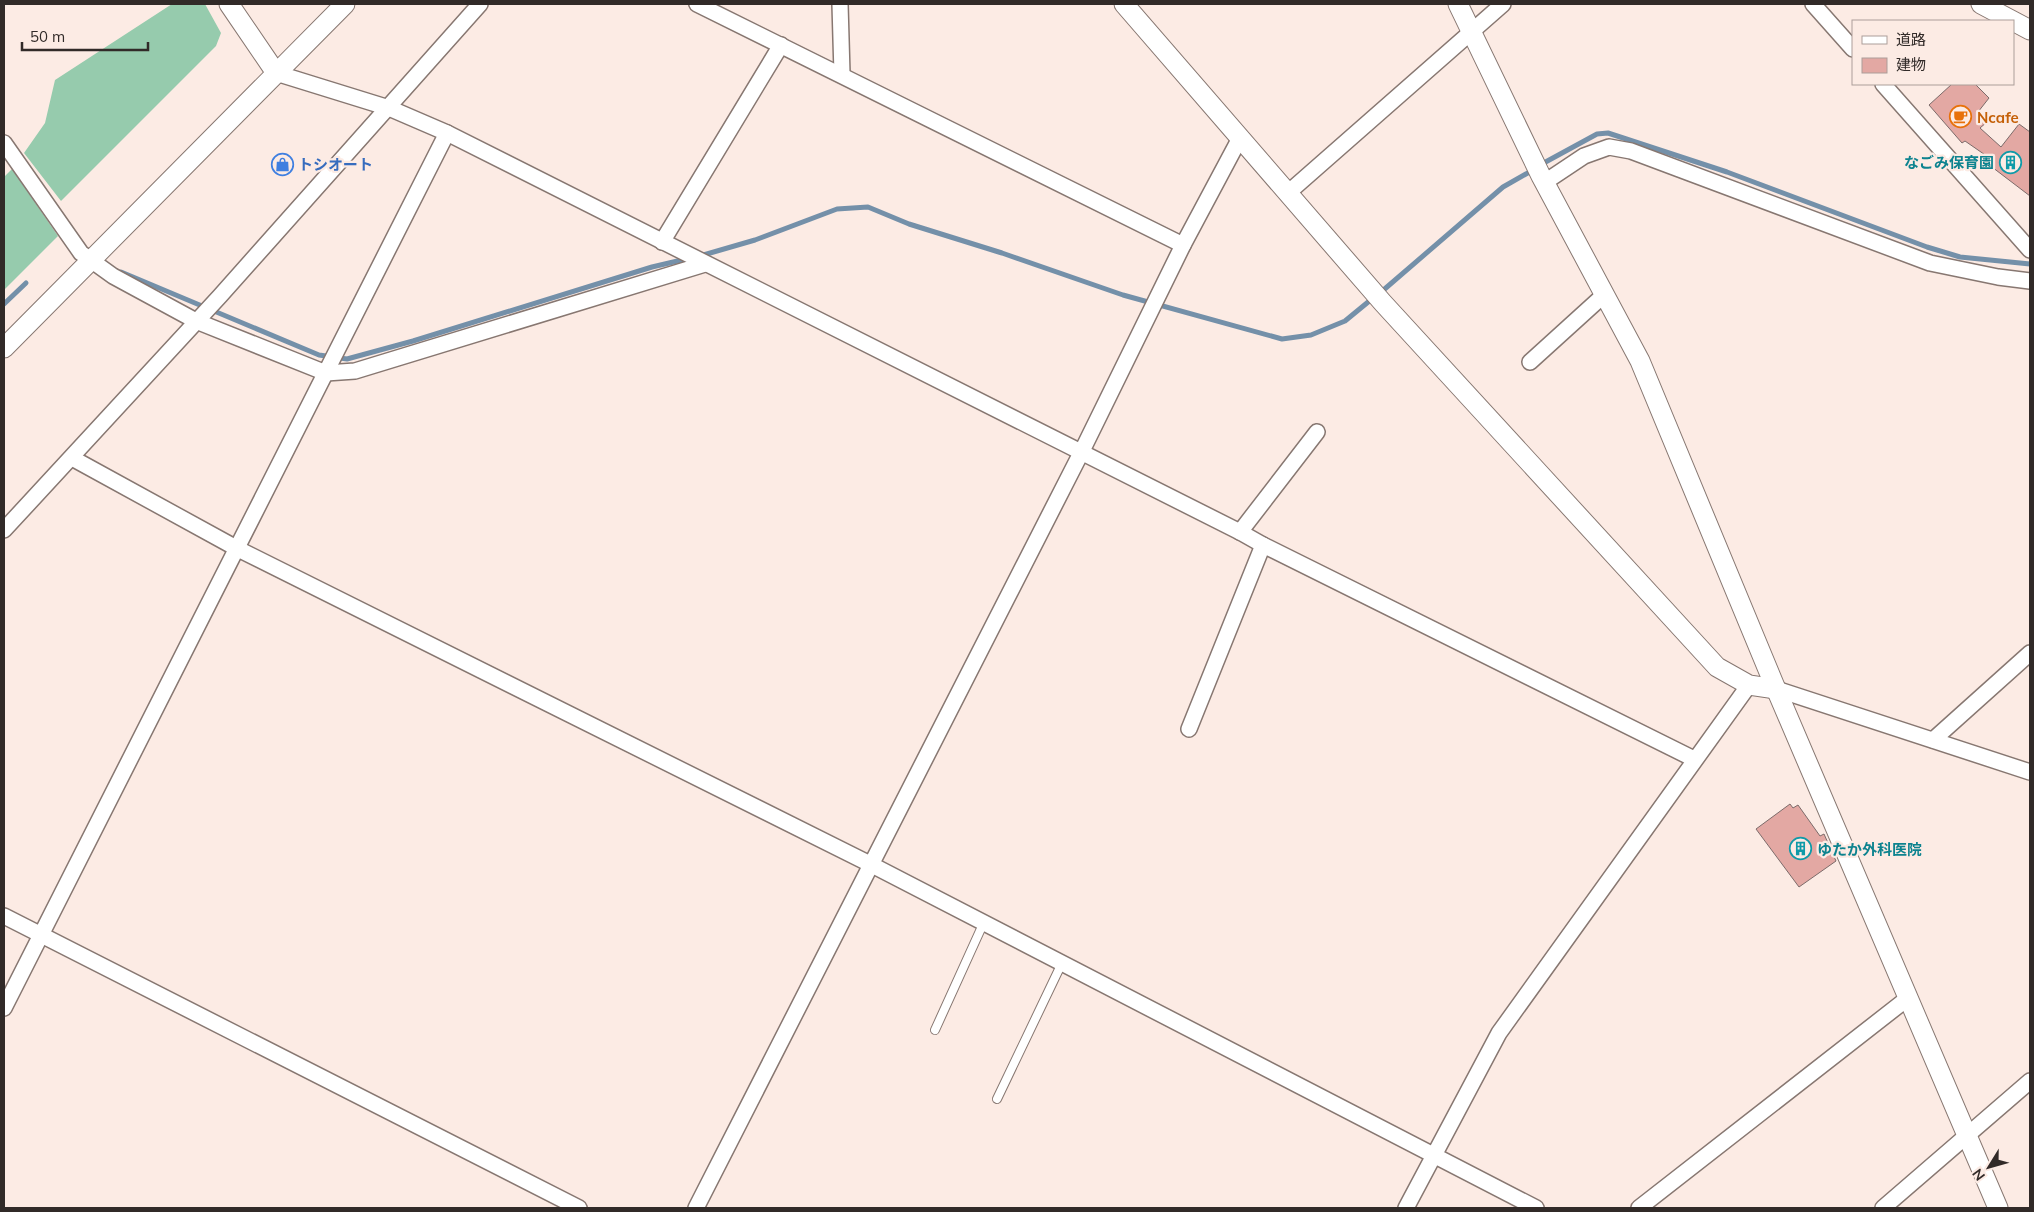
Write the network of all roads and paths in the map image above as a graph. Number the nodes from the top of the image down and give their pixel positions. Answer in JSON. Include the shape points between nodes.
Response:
{"nodes":[{"id":1,"x":229,"y":4,"type":"edge"},
{"id":2,"x":345,"y":4,"type":"edge"},
{"id":3,"x":480,"y":4,"type":"edge"},
{"id":4,"x":698,"y":4,"type":"edge"},
{"id":5,"x":840,"y":4,"type":"edge"},
{"id":6,"x":1124,"y":4,"type":"edge"},
{"id":7,"x":1458,"y":4,"type":"edge"},
{"id":8,"x":1503,"y":4,"type":"edge"},
{"id":9,"x":1813,"y":4,"type":"edge"},
{"id":10,"x":1981,"y":4,"type":"edge"},
{"id":11,"x":2011,"y":20,"type":"edge"},
{"id":12,"x":2014,"y":22,"type":"edge"},
{"id":13,"x":2030,"y":30,"type":"edge"},
{"id":14,"x":1472,"y":32,"type":"junction"},
{"id":15,"x":781,"y":44,"type":"junction"},
{"id":16,"x":1852,"y":48,"type":"edge"},
{"id":17,"x":276,"y":73,"type":"junction"},
{"id":18,"x":842,"y":74,"type":"junction"},
{"id":19,"x":1885,"y":85,"type":"edge"},
{"id":20,"x":389,"y":108,"type":"junction"},
{"id":21,"x":447,"y":133,"type":"junction"},
{"id":22,"x":1240,"y":138,"type":"junction"},
{"id":23,"x":4,"y":143,"type":"edge"},
{"id":24,"x":1543,"y":179,"type":"junction"},
{"id":25,"x":1289,"y":192,"type":"junction"},
{"id":26,"x":662,"y":242,"type":"junction"},
{"id":27,"x":1183,"y":245,"type":"junction"},
{"id":28,"x":2030,"y":250,"type":"edge"},
{"id":29,"x":93,"y":260,"type":"junction"},
{"id":30,"x":702,"y":263,"type":"junction"},
{"id":31,"x":2030,"y":281,"type":"edge"},
{"id":32,"x":1605,"y":294,"type":"junction"},
{"id":33,"x":198,"y":319,"type":"junction"},
{"id":34,"x":4,"y":348,"type":"edge"},
{"id":35,"x":1530,"y":362,"type":"dead end"},
{"id":36,"x":327,"y":370,"type":"junction"},
{"id":37,"x":1317,"y":432,"type":"dead end"},
{"id":38,"x":1082,"y":453,"type":"junction"},
{"id":39,"x":72,"y":458,"type":"junction"},
{"id":40,"x":4,"y":530,"type":"edge"},
{"id":41,"x":1240,"y":532,"type":"junction"},
{"id":42,"x":1263,"y":546,"type":"junction"},
{"id":43,"x":238,"y":549,"type":"junction"},
{"id":44,"x":2030,"y":653,"type":"edge"},
{"id":45,"x":1749,"y":685,"type":"junction"},
{"id":46,"x":1776,"y":689,"type":"junction"},
{"id":47,"x":1189,"y":729,"type":"dead end"},
{"id":48,"x":1933,"y":740,"type":"junction"},
{"id":49,"x":1694,"y":759,"type":"junction"},
{"id":50,"x":2030,"y":772,"type":"edge"},
{"id":51,"x":872,"y":865,"type":"junction"},
{"id":52,"x":4,"y":916,"type":"edge"},
{"id":53,"x":984,"y":922,"type":"junction"},
{"id":54,"x":41,"y":936,"type":"junction"},
{"id":55,"x":1062,"y":963,"type":"junction"},
{"id":56,"x":1908,"y":998,"type":"junction"},
{"id":57,"x":4,"y":1008,"type":"edge"},
{"id":58,"x":935,"y":1030,"type":"dead end"},
{"id":59,"x":2030,"y":1081,"type":"edge"},
{"id":60,"x":997,"y":1099,"type":"dead end"},
{"id":61,"x":1968,"y":1136,"type":"junction"},
{"id":62,"x":1432,"y":1155,"type":"junction"},
{"id":63,"x":579,"y":1208,"type":"edge"},
{"id":64,"x":696,"y":1208,"type":"edge"},
{"id":65,"x":1406,"y":1208,"type":"edge"},
{"id":66,"x":1536,"y":1208,"type":"edge"},
{"id":67,"x":1639,"y":1208,"type":"edge"},
{"id":68,"x":1883,"y":1208,"type":"edge"},
{"id":69,"x":1998,"y":1208,"type":"edge"}],
"edges":[{"from":1,"to":17,"type":"street"},
{"from":2,"to":17,"type":"street"},
{"from":3,"to":20,"type":"street"},
{"from":4,"to":15,"type":"street"},
{"from":5,"to":18,"type":"street"},
{"from":6,"to":22,"type":"street"},
{"from":7,"to":14,"type":"street"},
{"from":8,"to":14,"type":"street"},
{"from":9,"to":16,"type":"street"},
{"from":10,"to":11,"type":"street"},
{"from":12,"to":13,"type":"street"},
{"from":14,"to":24,"type":"street"},
{"from":14,"to":25,"type":"street"},
{"from":15,"to":18,"type":"street"},
{"from":15,"to":26,"type":"street"},
{"from":17,"to":20,"type":"street"},
{"from":17,"to":29,"type":"street"},
{"from":18,"to":27,"type":"street"},
{"from":19,"to":28,"type":"street"},
{"from":20,"to":21,"type":"street"},
{"from":20,"to":33,"type":"street"},
{"from":21,"to":26,"type":"street"},
{"from":21,"to":36,"type":"street"},
{"from":22,"to":25,"type":"street"},
{"from":22,"to":27,"type":"street"},
{"from":23,"to":29,"type":"street","via":[[81,253]]},
{"from":24,"to":31,"type":"street","via":[[1584,156],[1609,147],[1631,151],[1930,262]]},
{"from":24,"to":32,"type":"street"},
{"from":25,"to":45,"type":"street","via":[[1383,303],[1717,667]]},
{"from":26,"to":30,"type":"street"},
{"from":27,"to":38,"type":"street"},
{"from":29,"to":33,"type":"street","via":[[112,276]]},
{"from":29,"to":34,"type":"street"},
{"from":30,"to":36,"type":"street","via":[[355,371]]},
{"from":30,"to":38,"type":"street"},
{"from":32,"to":35,"type":"street"},
{"from":32,"to":46,"type":"street","via":[[1640,361]]},
{"from":33,"to":36,"type":"street"},
{"from":33,"to":39,"type":"street"},
{"from":36,"to":43,"type":"street"},
{"from":37,"to":41,"type":"street"},
{"from":38,"to":41,"type":"street"},
{"from":38,"to":51,"type":"street"},
{"from":39,"to":40,"type":"street"},
{"from":39,"to":43,"type":"street"},
{"from":41,"to":42,"type":"street"},
{"from":42,"to":47,"type":"street"},
{"from":42,"to":49,"type":"street"},
{"from":43,"to":51,"type":"street"},
{"from":43,"to":54,"type":"street"},
{"from":44,"to":48,"type":"street"},
{"from":45,"to":46,"type":"street"},
{"from":45,"to":49,"type":"street"},
{"from":46,"to":48,"type":"street"},
{"from":46,"to":56,"type":"street"},
{"from":48,"to":50,"type":"street"},
{"from":49,"to":62,"type":"street","via":[[1498,1033]]},
{"from":51,"to":53,"type":"street"},
{"from":51,"to":64,"type":"street"},
{"from":52,"to":54,"type":"street"},
{"from":53,"to":55,"type":"street"},
{"from":53,"to":58,"type":"lane"},
{"from":54,"to":57,"type":"street"},
{"from":54,"to":63,"type":"street"},
{"from":55,"to":60,"type":"lane"},
{"from":55,"to":62,"type":"street"},
{"from":56,"to":61,"type":"street"},
{"from":56,"to":67,"type":"street"},
{"from":59,"to":61,"type":"street"},
{"from":61,"to":68,"type":"street"},
{"from":61,"to":69,"type":"street"},
{"from":62,"to":65,"type":"street"},
{"from":62,"to":66,"type":"street"}]}
